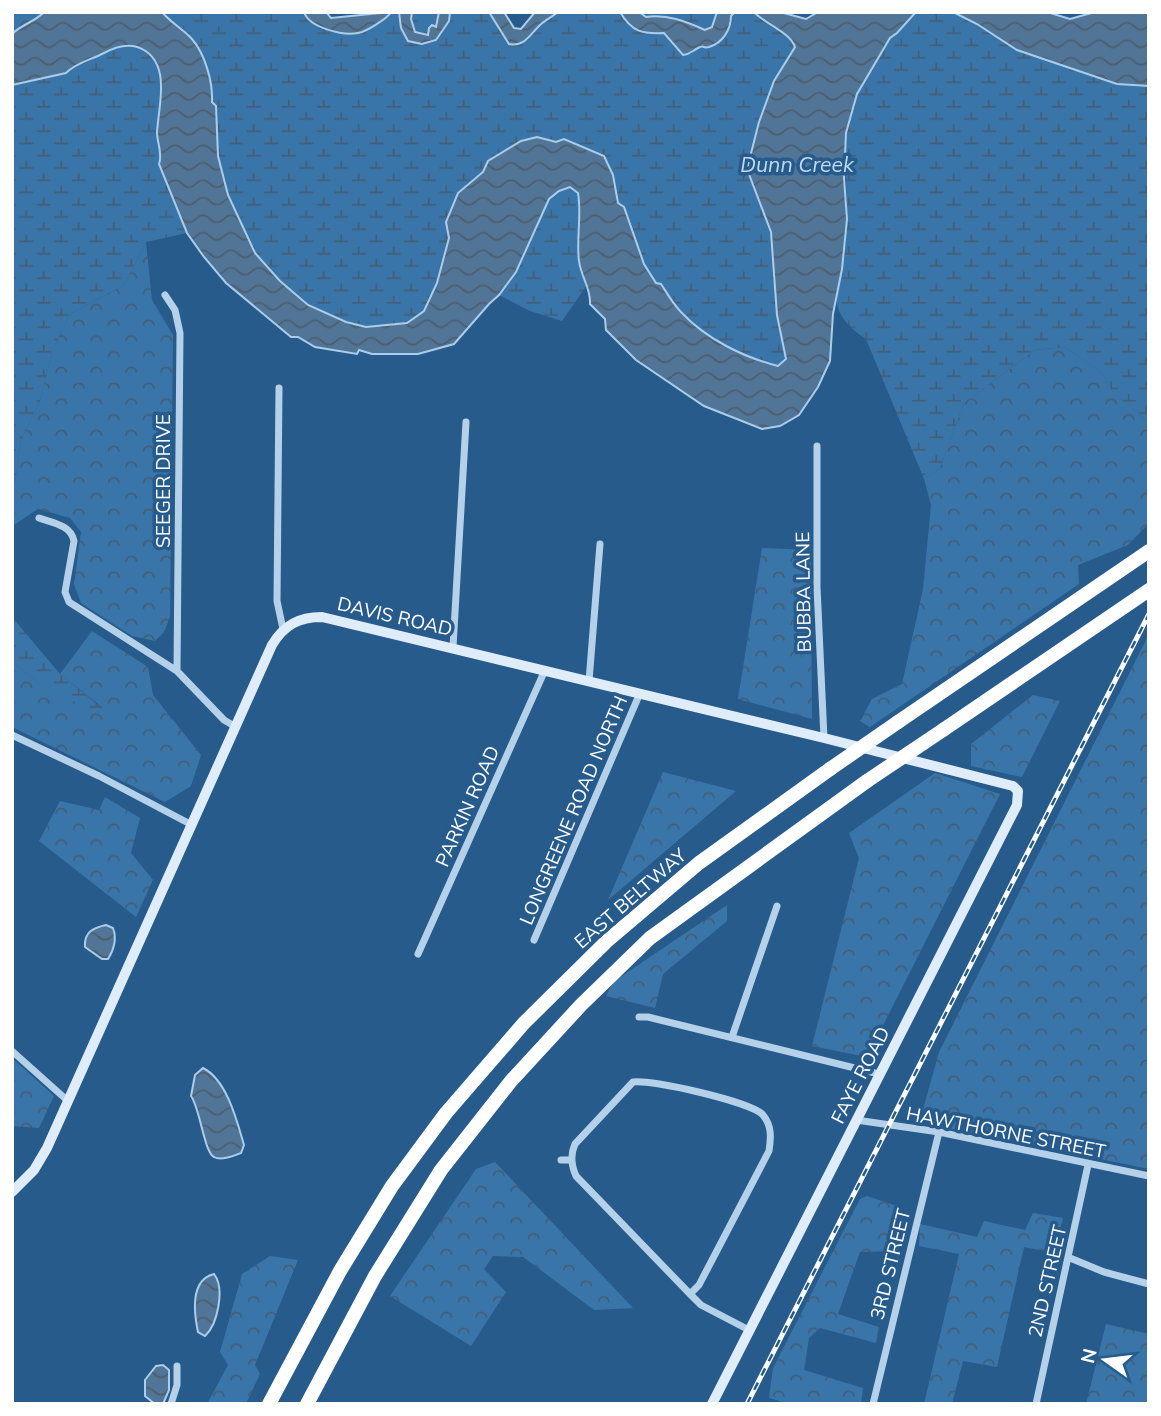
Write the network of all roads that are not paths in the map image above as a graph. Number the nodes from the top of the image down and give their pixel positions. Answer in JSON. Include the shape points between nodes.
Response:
{"nodes":[{"id":1,"x":165,"y":295,"type":"dead end"},
{"id":2,"x":279,"y":388,"type":"dead end"},
{"id":3,"x":466,"y":422,"type":"dead end"},
{"id":4,"x":817,"y":446,"type":"dead end"},
{"id":5,"x":39,"y":517,"type":"dead end"},
{"id":6,"x":600,"y":544,"type":"dead end"},
{"id":7,"x":1149,"y":551,"type":"edge"},
{"id":8,"x":1149,"y":590,"type":"edge"},
{"id":9,"x":283,"y":629,"type":"junction"},
{"id":10,"x":453,"y":648,"type":"junction"},
{"id":11,"x":545,"y":670,"type":"junction"},
{"id":12,"x":177,"y":671,"type":"junction"},
{"id":13,"x":589,"y":681,"type":"junction"},
{"id":14,"x":640,"y":693,"type":"junction"},
{"id":15,"x":236,"y":727,"type":"junction"},
{"id":16,"x":12,"y":735,"type":"edge"},
{"id":17,"x":824,"y":738,"type":"junction"},
{"id":18,"x":987,"y":778,"type":"joint"},
{"id":19,"x":192,"y":825,"type":"junction"},
{"id":20,"x":777,"y":906,"type":"dead end"},
{"id":21,"x":534,"y":940,"type":"dead end"},
{"id":22,"x":418,"y":954,"type":"dead end"},
{"id":23,"x":639,"y":1017,"type":"dead end"},
{"id":24,"x":732,"y":1037,"type":"junction"},
{"id":25,"x":12,"y":1051,"type":"edge"},
{"id":26,"x":879,"y":1074,"type":"junction"},
{"id":27,"x":68,"y":1101,"type":"junction"},
{"id":28,"x":777,"y":1119,"type":"dead end"},
{"id":29,"x":856,"y":1120,"type":"junction"},
{"id":30,"x":768,"y":1122,"type":"junction"},
{"id":31,"x":939,"y":1132,"type":"junction"},
{"id":32,"x":561,"y":1160,"type":"dead end"},
{"id":33,"x":572,"y":1160,"type":"junction"},
{"id":34,"x":1088,"y":1165,"type":"junction"},
{"id":35,"x":1149,"y":1176,"type":"edge"},
{"id":36,"x":12,"y":1192,"type":"edge"},
{"id":37,"x":1070,"y":1258,"type":"junction"},
{"id":38,"x":1149,"y":1284,"type":"edge"},
{"id":39,"x":690,"y":1294,"type":"junction"},
{"id":40,"x":749,"y":1330,"type":"junction"},
{"id":41,"x":177,"y":1366,"type":"dead end"},
{"id":42,"x":171,"y":1404,"type":"edge"},
{"id":43,"x":269,"y":1404,"type":"edge"},
{"id":44,"x":307,"y":1404,"type":"edge"},
{"id":45,"x":712,"y":1404,"type":"edge"},
{"id":46,"x":873,"y":1404,"type":"edge"},
{"id":47,"x":1036,"y":1404,"type":"edge"}],
"edges":[{"from":1,"to":12,"type":"street","name":"SEEGER DRIVE","via":[[175,310],[180,333]]},
{"from":2,"to":9,"type":"street","via":[[277,601]]},
{"from":3,"to":10,"type":"street"},
{"from":4,"to":17,"type":"street","name":"BUBBA LANE"},
{"from":5,"to":12,"type":"street","via":[[73,535],[65,592],[68,603]]},
{"from":6,"to":13,"type":"street"},
{"from":7,"to":43,"type":"highway","name":"EAST BELTWAY","bridge":true,"via":[[699,863],[607,941],[524,1023],[446,1113],[392,1186],[340,1271]]},
{"from":8,"to":44,"type":"highway","bridge":true,"via":[[867,781],[650,938],[511,1081],[441,1170],[375,1276]]},
{"from":9,"to":10,"type":"street","name":"DAVIS ROAD","via":[[303,618],[322,617]]},
{"from":9,"to":15,"type":"street"},
{"from":10,"to":11,"type":"street","name":"DAVIS ROAD"},
{"from":11,"to":13,"type":"street","name":"DAVIS ROAD"},
{"from":11,"to":22,"type":"street","name":"PARKIN ROAD"},
{"from":12,"to":15,"type":"street","via":[[223,720]]},
{"from":13,"to":14,"type":"street","name":"DAVIS ROAD"},
{"from":14,"to":17,"type":"street","name":"DAVIS ROAD"},
{"from":14,"to":21,"type":"street","name":"LONGREENE ROAD NORTH"},
{"from":15,"to":19,"type":"street"},
{"from":16,"to":19,"type":"street"},
{"from":17,"to":18,"type":"street","name":"DAVIS ROAD"},
{"from":18,"to":26,"type":"street","name":"FAYE ROAD","via":[[1013,786],[1018,791],[1017,805]]},
{"from":19,"to":27,"type":"street"},
{"from":20,"to":24,"type":"street"},
{"from":23,"to":24,"type":"street"},
{"from":24,"to":26,"type":"street"},
{"from":25,"to":27,"type":"street"},
{"from":26,"to":29,"type":"street","name":"FAYE ROAD"},
{"from":27,"to":36,"type":"street","via":[[41,1159]]},
{"from":28,"to":30,"type":"street"},
{"from":29,"to":31,"type":"street","name":"HAWTHORNE STREET"},
{"from":29,"to":40,"type":"street","name":"FAYE ROAD"},
{"from":30,"to":33,"type":"street","via":[[747,1105],[633,1082],[575,1144]]},
{"from":30,"to":39,"type":"street","via":[[769,1151],[699,1286]]},
{"from":31,"to":34,"type":"street","name":"HAWTHORNE STREET"},
{"from":31,"to":46,"type":"street","name":"3RD STREET"},
{"from":32,"to":33,"type":"street"},
{"from":33,"to":39,"type":"street","via":[[576,1175]]},
{"from":34,"to":35,"type":"street","name":"HAWTHORNE STREET"},
{"from":34,"to":37,"type":"street","name":"2ND STREET"},
{"from":37,"to":38,"type":"street"},
{"from":37,"to":47,"type":"street","name":"2ND STREET"},
{"from":39,"to":40,"type":"street","via":[[701,1305]]},
{"from":40,"to":45,"type":"street","name":"FAYE ROAD"},
{"from":41,"to":42,"type":"street"}]}
